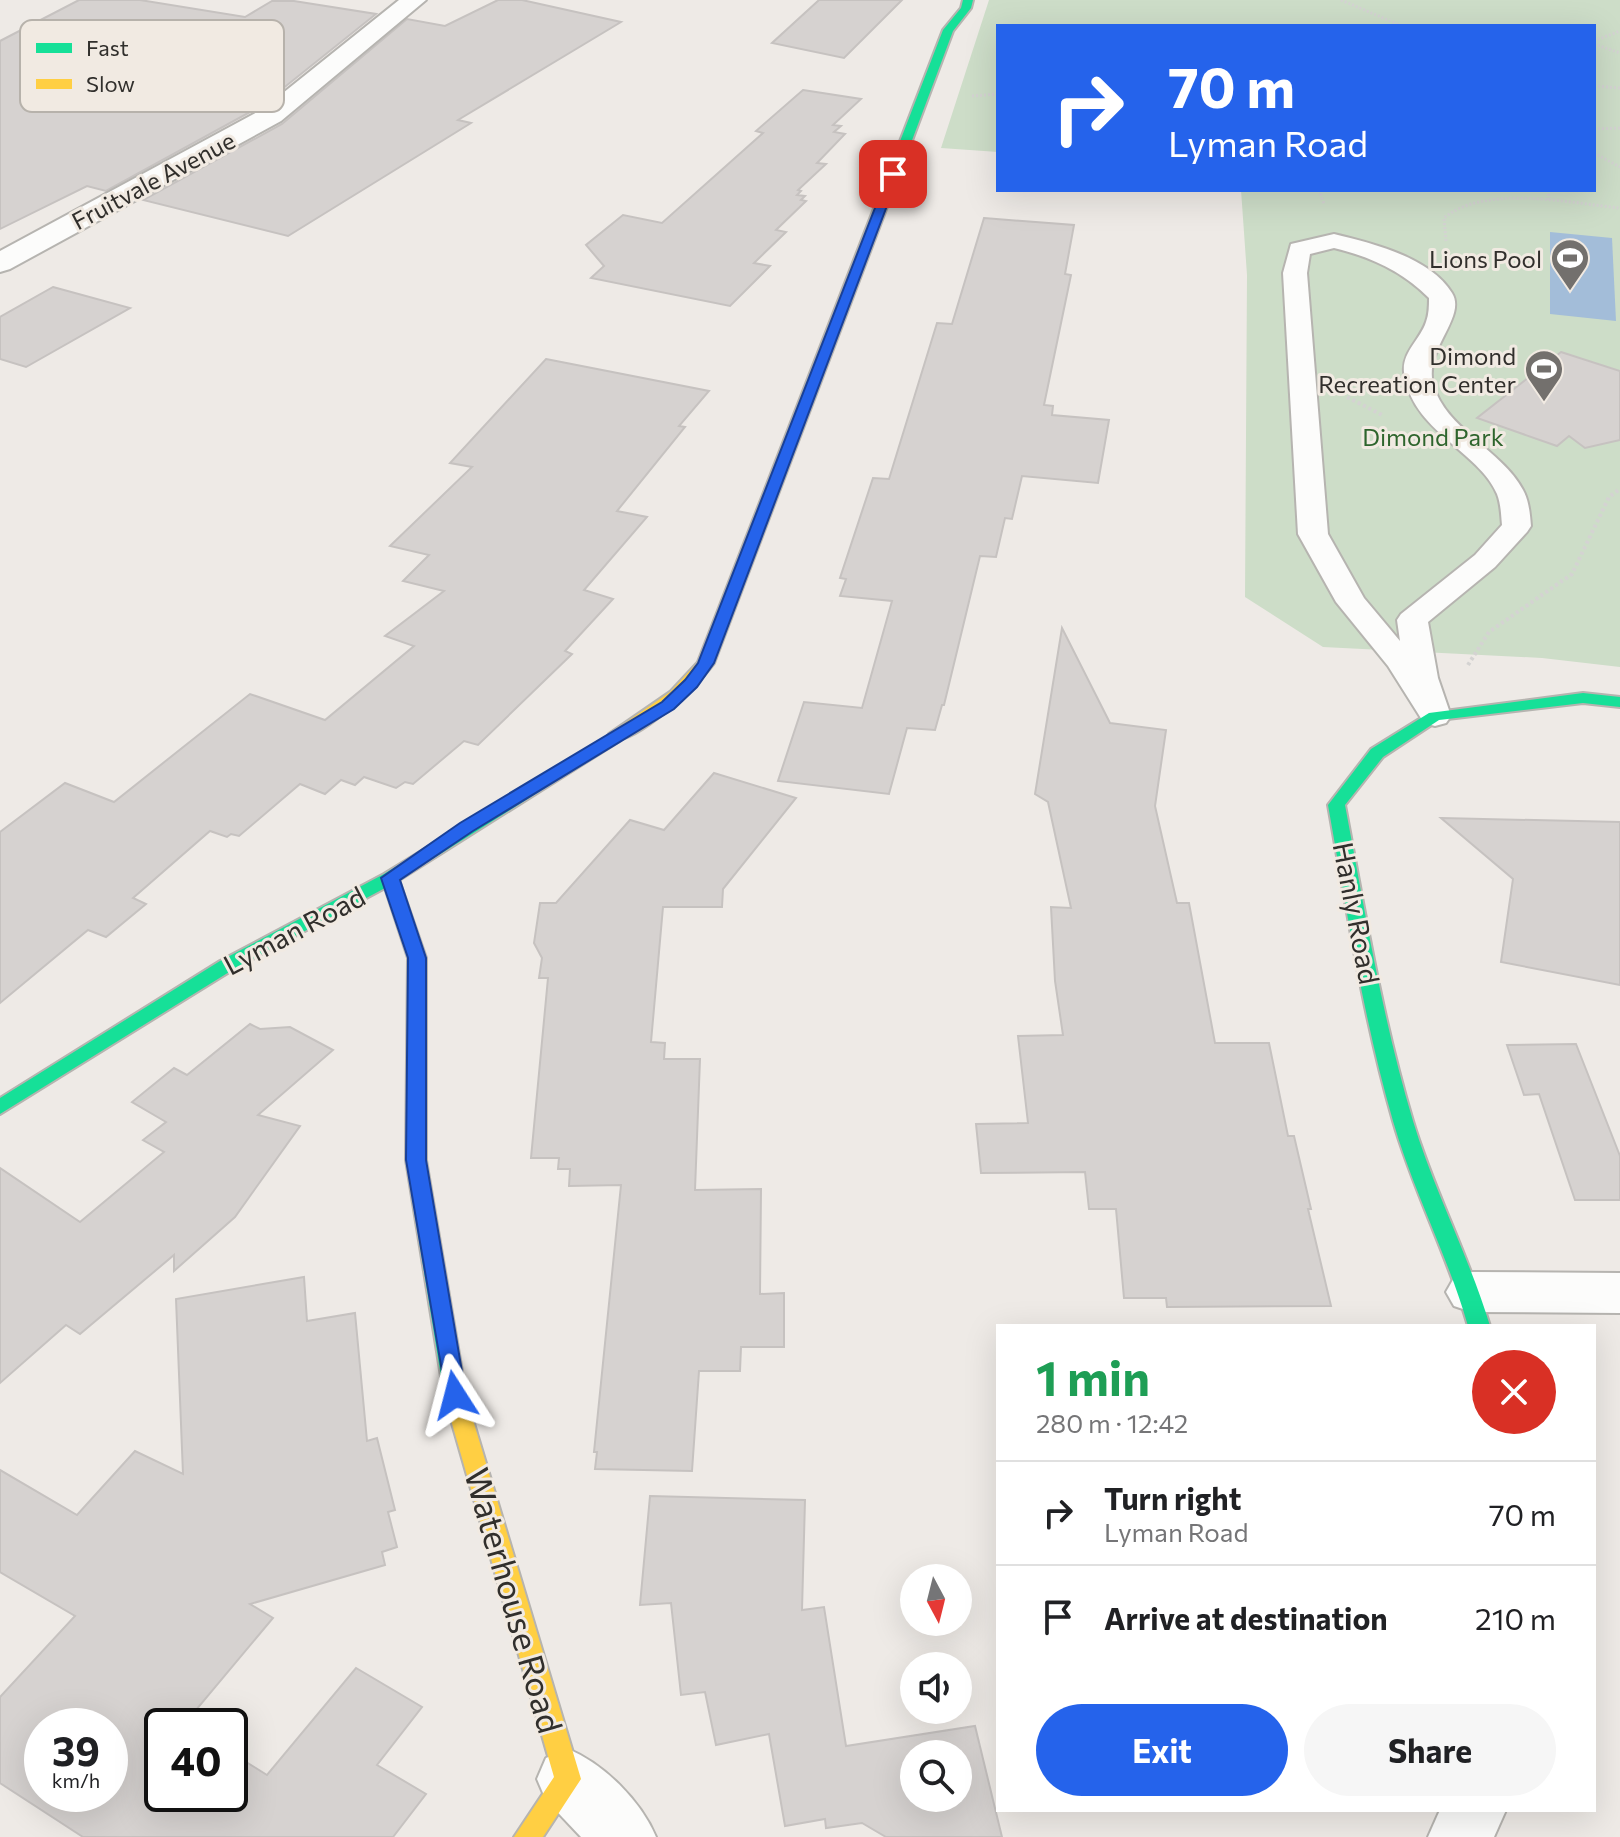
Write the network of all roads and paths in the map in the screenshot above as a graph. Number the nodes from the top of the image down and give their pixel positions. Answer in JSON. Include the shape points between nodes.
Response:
{"nodes":[{"id":1,"x":414,"y":0,"type":"edge"},
{"id":2,"x":968,"y":0,"type":"edge"},
{"id":3,"x":1341,"y":0,"type":"edge"},
{"id":4,"x":1397,"y":24,"type":"edge"},
{"id":5,"x":1620,"y":31,"type":"edge"},
{"id":6,"x":1596,"y":41,"type":"edge"},
{"id":7,"x":1596,"y":43,"type":"edge"},
{"id":8,"x":1620,"y":53,"type":"edge"},
{"id":9,"x":1596,"y":86,"type":"edge"},
{"id":10,"x":1620,"y":88,"type":"edge"},
{"id":11,"x":996,"y":94,"type":"edge"},
{"id":12,"x":972,"y":96,"type":"dead end"},
{"id":13,"x":284,"y":105,"type":"edge"},
{"id":14,"x":276,"y":112,"type":"edge"},
{"id":15,"x":1620,"y":128,"type":"edge"},
{"id":16,"x":1596,"y":129,"type":"edge"},
{"id":17,"x":1596,"y":155,"type":"edge"},
{"id":18,"x":1620,"y":167,"type":"edge"},
{"id":19,"x":1548,"y":192,"type":"edge"},
{"id":20,"x":1549,"y":202,"type":"junction"},
{"id":21,"x":1620,"y":208,"type":"edge"},
{"id":22,"x":1444,"y":234,"type":"dead end"},
{"id":23,"x":0,"y":263,"type":"edge"},
{"id":24,"x":1620,"y":489,"type":"edge"},
{"id":25,"x":1620,"y":702,"type":"edge"},
{"id":26,"x":1435,"y":716,"type":"junction"},
{"id":27,"x":390,"y":878,"type":"junction"},
{"id":28,"x":0,"y":1107,"type":"edge"},
{"id":29,"x":1620,"y":1293,"type":"edge"},
{"id":30,"x":1475,"y":1309,"type":"edge"},
{"id":31,"x":568,"y":1779,"type":"junction"},
{"id":32,"x":1473,"y":1812,"type":"edge"},
{"id":33,"x":527,"y":1837,"type":"edge"},
{"id":34,"x":624,"y":1837,"type":"edge"},
{"id":35,"x":1460,"y":1837,"type":"edge"}],
"edges":[{"from":1,"to":13,"type":"street","name":"Fruitvale Avenue"},
{"from":2,"to":27,"type":"street","name":"Lyman Road","via":[[948,30],[706,663],[668,705]]},
{"from":3,"to":4,"type":"path"},
{"from":5,"to":6,"type":"path"},
{"from":7,"to":8,"type":"path"},
{"from":9,"to":10,"type":"path"},
{"from":11,"to":12,"type":"path"},
{"from":14,"to":23,"type":"street","name":"Fruitvale Avenue"},
{"from":15,"to":16,"type":"path"},
{"from":17,"to":18,"type":"path"},
{"from":19,"to":20,"type":"path"},
{"from":20,"to":21,"type":"path"},
{"from":20,"to":22,"type":"path","via":[[1499,199],[1465,205],[1442,220]]},
{"from":24,"to":26,"type":"path","via":[[1609,497],[1572,574],[1489,632]]},
{"from":25,"to":26,"type":"street","name":"Hanly Road","via":[[1583,698]]},
{"from":26,"to":26,"type":"lane","via":[[1401,662],[1351,602],[1313,534],[1295,273],[1299,249],[1334,241],[1383,253],[1422,275],[1442,296],[1439,324],[1423,343],[1417,370],[1426,399],[1446,428],[1476,450],[1510,492],[1517,526],[1485,561],[1412,620]]},
{"from":26,"to":30,"type":"street","name":"Hanly Road","via":[[1377,753],[1336,805],[1364,958],[1403,1123]]},
{"from":27,"to":28,"type":"street","name":"Lyman Road","via":[[227,965]]},
{"from":27,"to":31,"type":"street","name":"Waterhouse Road","via":[[417,958],[416,1160],[455,1395]]},
{"from":29,"to":30,"type":"street"},
{"from":31,"to":33,"type":"street"},
{"from":31,"to":34,"type":"street"},
{"from":32,"to":35,"type":"street"}]}
